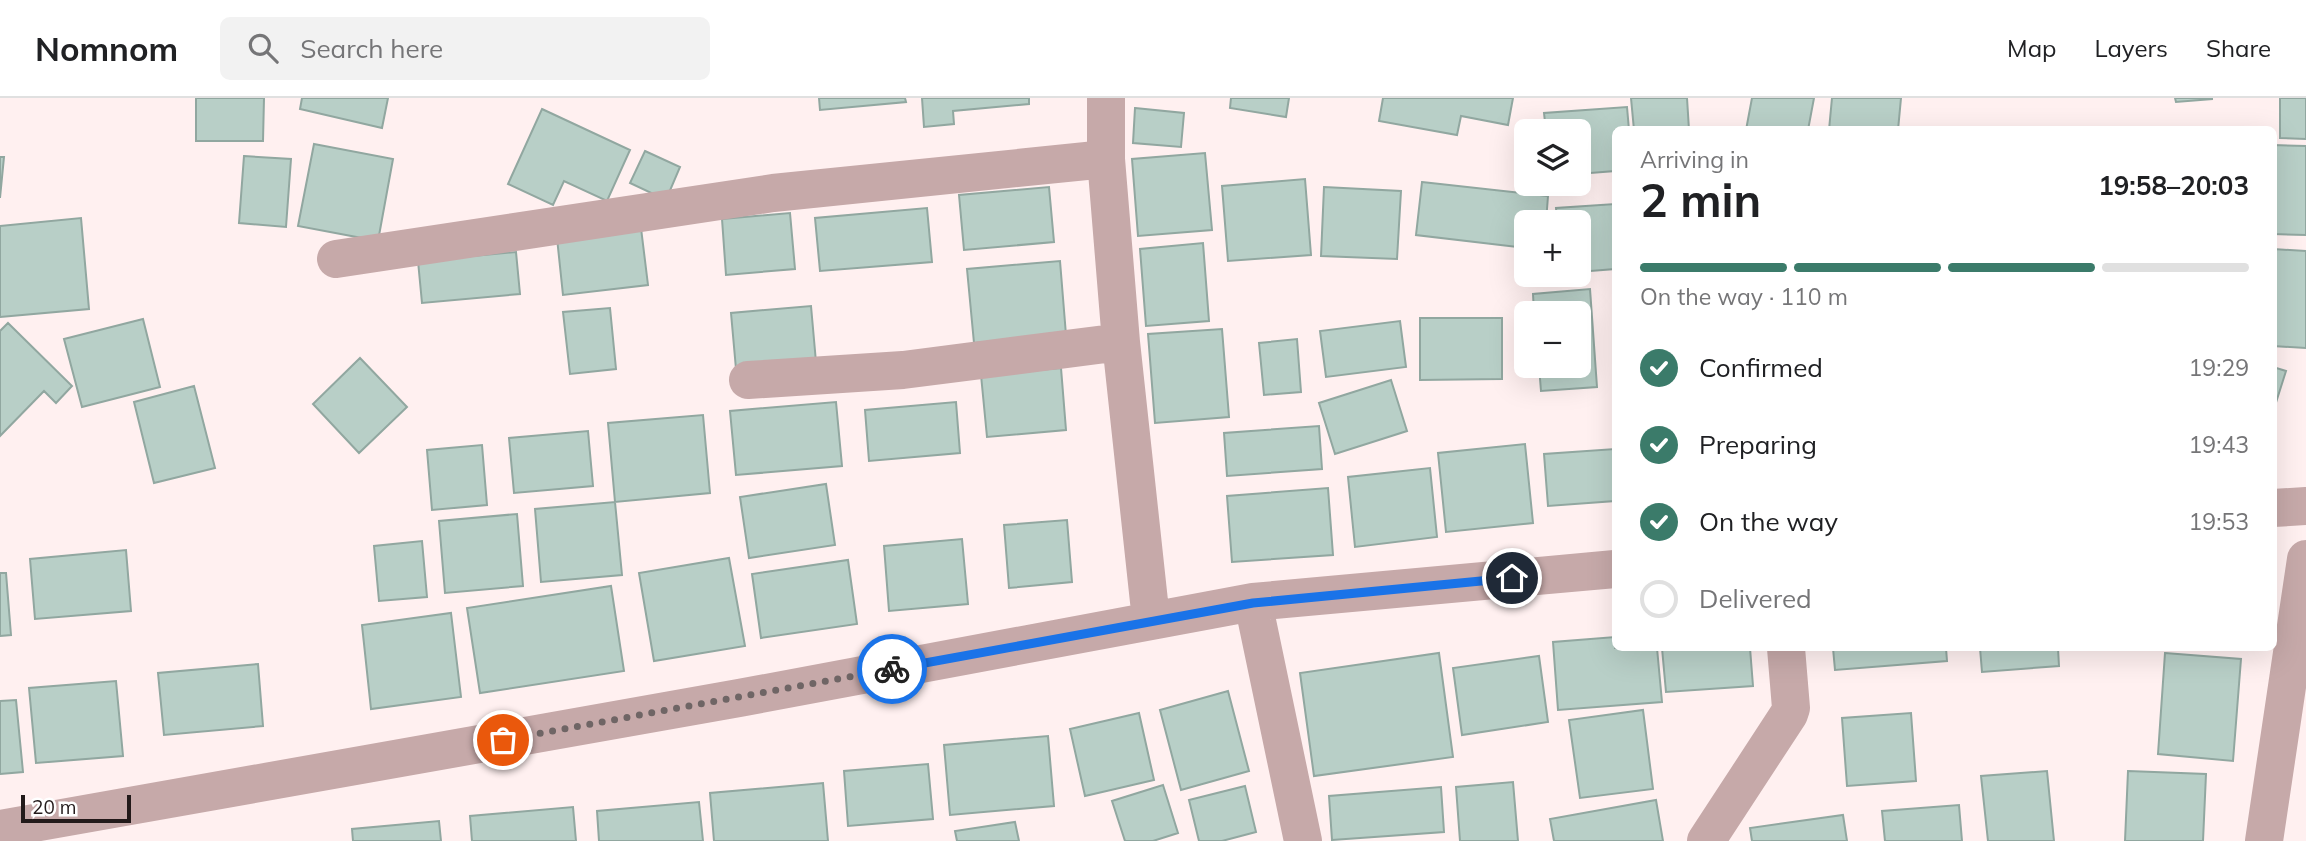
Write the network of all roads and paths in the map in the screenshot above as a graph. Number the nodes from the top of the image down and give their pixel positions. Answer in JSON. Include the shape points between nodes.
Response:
{"nodes":[{"id":1,"x":1107,"y":98,"type":"edge"},
{"id":2,"x":1106,"y":159,"type":"junction"},
{"id":3,"x":337,"y":259,"type":"dead end"},
{"id":4,"x":1121,"y":342,"type":"junction"},
{"id":5,"x":748,"y":380,"type":"dead end"},
{"id":6,"x":2306,"y":506,"type":"edge"},
{"id":7,"x":2277,"y":508,"type":"edge"},
{"id":8,"x":2306,"y":559,"type":"edge"},
{"id":9,"x":1612,"y":569,"type":"edge"},
{"id":10,"x":1253,"y":603,"type":"junction"},
{"id":11,"x":1151,"y":620,"type":"junction"},
{"id":12,"x":1786,"y":651,"type":"edge"},
{"id":13,"x":0,"y":829,"type":"edge"},
{"id":14,"x":1303,"y":841,"type":"edge"},
{"id":15,"x":1706,"y":841,"type":"edge"},
{"id":16,"x":2264,"y":841,"type":"edge"}],
"edges":[{"from":1,"to":2,"type":"street"},
{"from":2,"to":3,"type":"street","via":[[774,193]]},
{"from":2,"to":4,"type":"street"},
{"from":4,"to":5,"type":"street","via":[[904,370]]},
{"from":4,"to":11,"type":"street"},
{"from":6,"to":7,"type":"street"},
{"from":8,"to":16,"type":"street"},
{"from":9,"to":10,"type":"street"},
{"from":10,"to":11,"type":"street"},
{"from":10,"to":14,"type":"street"},
{"from":11,"to":13,"type":"street"},
{"from":12,"to":15,"type":"street","via":[[1789,714]]}]}
